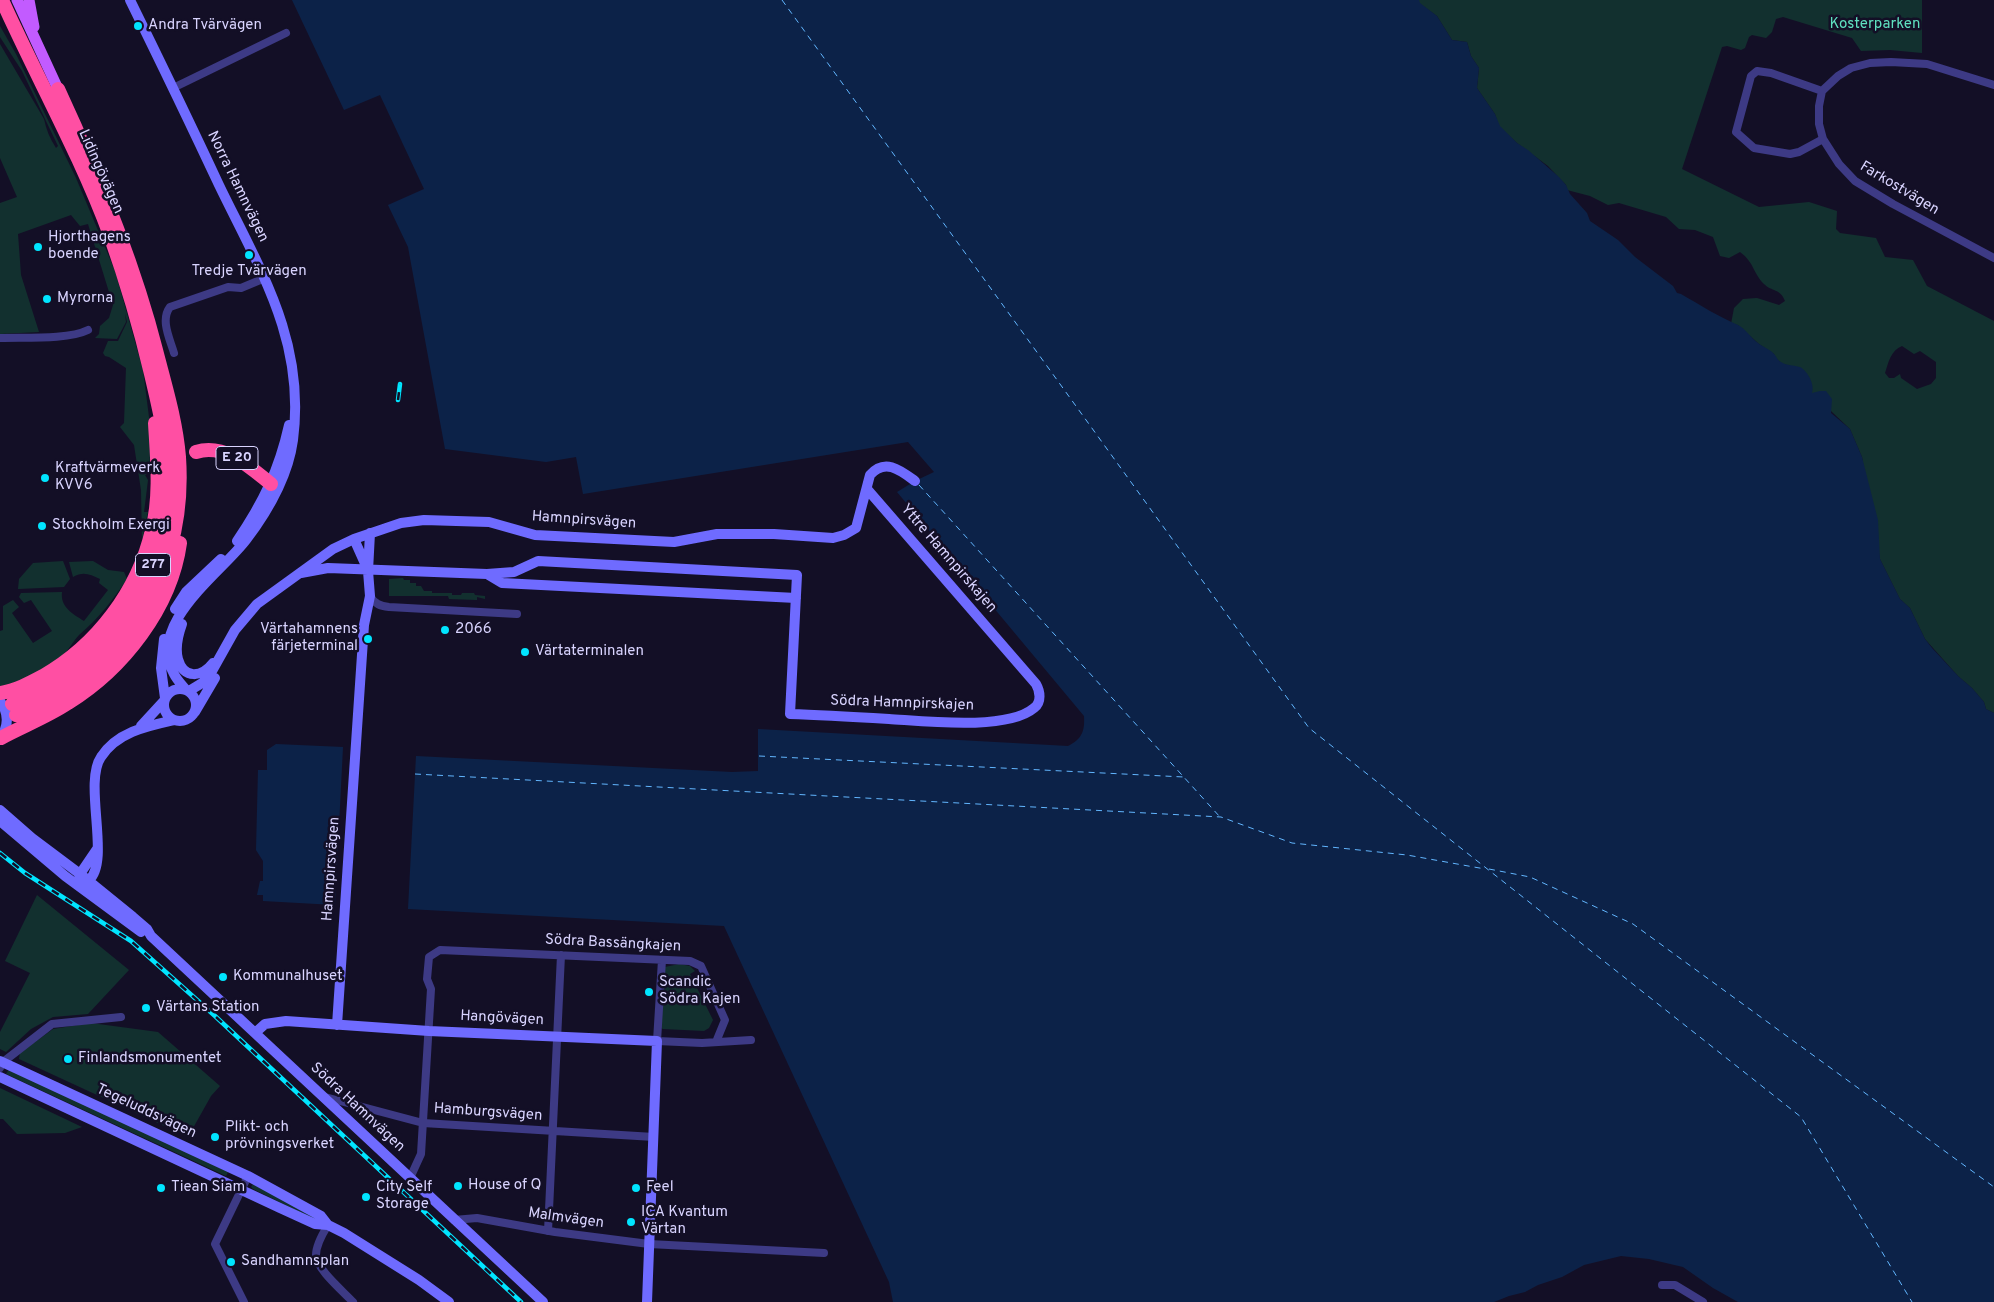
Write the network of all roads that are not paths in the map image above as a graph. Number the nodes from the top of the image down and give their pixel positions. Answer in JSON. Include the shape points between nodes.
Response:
{"nodes":[{"id":1,"x":2,"y":0,"type":"edge"},
{"id":2,"x":18,"y":0,"type":"edge"},
{"id":3,"x":29,"y":0,"type":"edge"},
{"id":4,"x":130,"y":0,"type":"edge"},
{"id":5,"x":0,"y":19,"type":"edge"},
{"id":6,"x":286,"y":33,"type":"dead end"},
{"id":7,"x":36,"y":43,"type":"junction"},
{"id":8,"x":35,"y":72,"type":"junction"},
{"id":9,"x":1994,"y":85,"type":"edge"},
{"id":10,"x":173,"y":88,"type":"junction"},
{"id":11,"x":58,"y":89,"type":"joint"},
{"id":12,"x":1822,"y":91,"type":"junction"},
{"id":13,"x":1823,"y":139,"type":"junction"},
{"id":14,"x":1994,"y":258,"type":"edge"},
{"id":15,"x":265,"y":278,"type":"junction"},
{"id":16,"x":88,"y":330,"type":"dead end"},
{"id":17,"x":0,"y":338,"type":"edge"},
{"id":18,"x":174,"y":353,"type":"dead end"},
{"id":19,"x":155,"y":365,"type":"junction"},
{"id":20,"x":196,"y":452,"type":"dead end"},
{"id":21,"x":915,"y":480,"type":"dead end"},
{"id":22,"x":180,"y":482,"type":"junction"},
{"id":23,"x":274,"y":487,"type":"junction"},
{"id":24,"x":866,"y":489,"type":"junction"},
{"id":25,"x":370,"y":533,"type":"junction"},
{"id":26,"x":354,"y":539,"type":"junction"},
{"id":27,"x":368,"y":571,"type":"junction"},
{"id":28,"x":301,"y":573,"type":"junction"},
{"id":29,"x":487,"y":574,"type":"junction"},
{"id":30,"x":196,"y":594,"type":"junction"},
{"id":31,"x":370,"y":596,"type":"junction"},
{"id":32,"x":796,"y":598,"type":"junction"},
{"id":33,"x":517,"y":614,"type":"dead end"},
{"id":34,"x":227,"y":644,"type":"junction"},
{"id":35,"x":187,"y":690,"type":"junction"},
{"id":36,"x":0,"y":693,"type":"edge"},
{"id":37,"x":164,"y":699,"type":"junction"},
{"id":38,"x":1038,"y":703,"type":"joint"},
{"id":39,"x":9,"y":707,"type":"edge"},
{"id":40,"x":790,"y":714,"type":"joint"},
{"id":41,"x":193,"y":715,"type":"junction"},
{"id":42,"x":174,"y":720,"type":"junction"},
{"id":43,"x":141,"y":727,"type":"junction"},
{"id":44,"x":0,"y":738,"type":"edge"},
{"id":45,"x":0,"y":810,"type":"edge"},
{"id":46,"x":0,"y":822,"type":"edge"},
{"id":47,"x":0,"y":830,"type":"edge"},
{"id":48,"x":27,"y":844,"type":"junction"},
{"id":49,"x":97,"y":848,"type":"junction"},
{"id":50,"x":80,"y":874,"type":"junction"},
{"id":51,"x":89,"y":880,"type":"junction"},
{"id":52,"x":78,"y":885,"type":"junction"},
{"id":53,"x":151,"y":936,"type":"junction"},
{"id":54,"x":561,"y":955,"type":"junction"},
{"id":55,"x":662,"y":960,"type":"junction"},
{"id":56,"x":122,"y":1017,"type":"dead end"},
{"id":57,"x":337,"y":1025,"type":"junction"},
{"id":58,"x":429,"y":1031,"type":"junction"},
{"id":59,"x":255,"y":1033,"type":"junction"},
{"id":60,"x":557,"y":1037,"type":"junction"},
{"id":61,"x":751,"y":1040,"type":"dead end"},
{"id":62,"x":657,"y":1041,"type":"junction"},
{"id":63,"x":716,"y":1042,"type":"junction"},
{"id":64,"x":1,"y":1064,"type":"edge"},
{"id":65,"x":0,"y":1077,"type":"edge"},
{"id":66,"x":322,"y":1096,"type":"junction"},
{"id":67,"x":423,"y":1123,"type":"junction"},
{"id":68,"x":553,"y":1131,"type":"junction"},
{"id":69,"x":654,"y":1137,"type":"junction"},
{"id":70,"x":248,"y":1176,"type":"junction"},
{"id":71,"x":410,"y":1178,"type":"junction"},
{"id":72,"x":241,"y":1189,"type":"junction"},
{"id":73,"x":454,"y":1220,"type":"junction"},
{"id":74,"x":328,"y":1225,"type":"junction"},
{"id":75,"x":548,"y":1231,"type":"junction"},
{"id":76,"x":649,"y":1244,"type":"junction"},
{"id":77,"x":824,"y":1253,"type":"dead end"},
{"id":78,"x":1662,"y":1285,"type":"dead end"},
{"id":79,"x":244,"y":1302,"type":"edge"},
{"id":80,"x":353,"y":1302,"type":"edge"},
{"id":81,"x":449,"y":1302,"type":"edge"},
{"id":82,"x":543,"y":1302,"type":"edge"},
{"id":83,"x":647,"y":1302,"type":"edge"},
{"id":84,"x":1703,"y":1302,"type":"edge"}],
"edges":[{"from":1,"to":8,"type":"highway","name":"Lidingövägen","number":"277"},
{"from":2,"to":7,"type":"main road","name":"Lidingövägen","number":"277"},
{"from":3,"to":7,"type":"main road"},
{"from":4,"to":10,"type":"main road","name":"Norra Hamnvägen"},
{"from":5,"to":8,"type":"highway"},
{"from":6,"to":10,"type":"street"},
{"from":7,"to":11,"type":"main road","name":"Lidingövägen","number":"277"},
{"from":8,"to":19,"type":"highway","name":"Lidingövägen","number":"277","via":[[110,235]]},
{"from":9,"to":12,"type":"street","via":[[1927,64],[1891,62],[1851,68]]},
{"from":10,"to":15,"type":"main road","name":"Norra Hamnvägen"},
{"from":11,"to":19,"type":"highway","name":"Lidingövägen","number":"277","via":[[125,249],[142,299]]},
{"from":12,"to":13,"type":"street","name":"Farkostvägen","via":[[1819,124]]},
{"from":12,"to":13,"type":"street","via":[[1757,71],[1752,76],[1736,132],[1754,148],[1790,154]]},
{"from":13,"to":14,"type":"street","name":"Farkostvägen","via":[[1855,181]]},
{"from":15,"to":18,"type":"street","via":[[241,288],[228,287],[170,307],[165,322]]},
{"from":15,"to":23,"type":"main road","name":"Norra Hamnvägen","via":[[288,342],[294,395]]},
{"from":16,"to":17,"type":"street","via":[[57,336]]},
{"from":19,"to":22,"type":"highway","number":"277","via":[[176,436]]},
{"from":19,"to":36,"type":"highway","via":[[156,504],[148,546],[134,581],[110,617],[71,657],[34,681]]},
{"from":19,"to":39,"type":"highway","number":"277","via":[[169,478],[166,519],[156,558],[132,607],[102,646],[68,675]]},
{"from":20,"to":23,"type":"highway","number":"E 20","via":[[216,450],[230,454]]},
{"from":21,"to":24,"type":"main road","name":"Yttre Hamnpirskajen","via":[[899,469],[883,466],[870,475]]},
{"from":22,"to":39,"type":"highway","number":"277","via":[[171,547],[154,592],[140,617],[112,651],[59,694],[38,706]]},
{"from":22,"to":44,"type":"highway","via":[[183,518],[176,563],[140,637],[111,671],[90,689],[44,717]]},
{"from":23,"to":30,"type":"main road","name":"Norra Hamnvägen","via":[[264,515],[247,539]]},
{"from":23,"to":37,"type":"main road","name":"Norra Hamnvägen","via":[[236,543],[186,592],[172,614],[161,656]]},
{"from":24,"to":25,"type":"main road","name":"Hamnpirsvägen","via":[[859,524],[852,531],[833,538],[716,534],[674,542],[535,535],[489,522],[424,520]]},
{"from":24,"to":38,"type":"main road","name":"Yttre Hamnpirskajen","via":[[1036,684],[1040,692]]},
{"from":25,"to":26,"type":"main road","name":"Hamnpirsvägen"},
{"from":25,"to":27,"type":"main road","name":"Hamnpirsvägen"},
{"from":26,"to":27,"type":"main road","name":"Hamnpirsvägen"},
{"from":26,"to":28,"type":"main road","name":"Hamnpirsvägen","via":[[321,557]]},
{"from":27,"to":28,"type":"main road","name":"Hamnpirsvägen","via":[[328,568]]},
{"from":27,"to":29,"type":"main road","name":"Hamnpirsvägen"},
{"from":27,"to":31,"type":"main road","name":"Hamnpirsvägen"},
{"from":28,"to":34,"type":"main road","name":"Hamnpirsvägen","via":[[257,604]]},
{"from":29,"to":32,"type":"main road","name":"Hamnpirsvägen","via":[[502,583]]},
{"from":29,"to":32,"type":"main road","name":"Hamnpirsvägen","via":[[514,572],[538,560],[790,574],[797,575]]},
{"from":30,"to":34,"type":"main road","name":"Norra Hamnvägen","via":[[179,633],[177,654],[183,668],[193,674],[202,674]]},
{"from":30,"to":35,"type":"main road","name":"Norra Hamnvägen","via":[[174,625],[169,649],[174,674]]},
{"from":31,"to":33,"type":"street","via":[[374,602],[389,607]]},
{"from":31,"to":57,"type":"main road","name":"Hamnpirsvägen","via":[[364,625]]},
{"from":32,"to":40,"type":"main road","name":"Hamnpirsvägen"},
{"from":34,"to":35,"type":"main road","name":"Hamnpirsvägen","via":[[207,680]]},
{"from":34,"to":41,"type":"main road","name":"Hamnpirsvägen","via":[[214,680]]},
{"from":35,"to":37,"type":"main road","via":[[174,689]]},
{"from":35,"to":41,"type":"main road","via":[[196,700]]},
{"from":37,"to":42,"type":"main road","via":[[165,712]]},
{"from":37,"to":43,"type":"main road"},
{"from":38,"to":40,"type":"main road","name":"Södra Hamnpirskajen","via":[[1016,717],[970,723]]},
{"from":39,"to":44,"type":"main road","via":[[5,708],[7,719]]},
{"from":41,"to":42,"type":"main road","via":[[182,721]]},
{"from":42,"to":43,"type":"main road"},
{"from":43,"to":49,"type":"main road","via":[[111,745],[98,762],[95,786]]},
{"from":45,"to":50,"type":"main road","name":"Södra Hamnvägen"},
{"from":46,"to":48,"type":"main road","name":"Södra Hamnvägen"},
{"from":47,"to":48,"type":"main road"},
{"from":48,"to":52,"type":"main road","name":"Södra Hamnvägen"},
{"from":49,"to":50,"type":"main road"},
{"from":49,"to":51,"type":"main road","via":[[96,869]]},
{"from":50,"to":51,"type":"main road","name":"Södra Hamnvägen"},
{"from":50,"to":52,"type":"main road"},
{"from":51,"to":52,"type":"main road"},
{"from":51,"to":53,"type":"main road","name":"Södra Hamnvägen","via":[[142,924]]},
{"from":52,"to":53,"type":"main road","name":"Södra Hamnvägen"},
{"from":53,"to":59,"type":"main road","name":"Södra Hamnvägen"},
{"from":54,"to":55,"type":"street","name":"Södra Bassängkajen"},
{"from":54,"to":58,"type":"street","name":"Södra Bassängkajen","via":[[440,950],[429,957],[426,978],[431,989]]},
{"from":54,"to":60,"type":"street"},
{"from":55,"to":62,"type":"street"},
{"from":55,"to":63,"type":"street","name":"Södra Bassängkajen","via":[[690,961],[701,966],[725,1020]]},
{"from":56,"to":64,"type":"street","via":[[52,1024]]},
{"from":57,"to":58,"type":"main road","name":"Hangövägen"},
{"from":57,"to":59,"type":"main road","name":"Hangövägen","via":[[273,1022]]},
{"from":58,"to":60,"type":"main road","name":"Hangövägen"},
{"from":58,"to":67,"type":"street"},
{"from":59,"to":66,"type":"main road","name":"Södra Hamnvägen"},
{"from":60,"to":62,"type":"main road","name":"Hangövägen"},
{"from":60,"to":68,"type":"street"},
{"from":61,"to":63,"type":"street","name":"Hangövägen"},
{"from":62,"to":63,"type":"street","name":"Hangövägen"},
{"from":62,"to":69,"type":"main road"},
{"from":64,"to":70,"type":"main road","name":"Tegeluddsvägen"},
{"from":65,"to":72,"type":"main road","name":"Tegeluddsvägen"},
{"from":66,"to":67,"type":"street","name":"Hamburgsvägen"},
{"from":66,"to":71,"type":"main road","name":"Södra Hamnvägen"},
{"from":67,"to":68,"type":"street","name":"Hamburgsvägen"},
{"from":67,"to":71,"type":"street","via":[[421,1154]]},
{"from":68,"to":69,"type":"street","name":"Hamburgsvägen"},
{"from":68,"to":75,"type":"street"},
{"from":69,"to":76,"type":"main road"},
{"from":70,"to":72,"type":"street"},
{"from":70,"to":74,"type":"main road","name":"Tegeluddsvägen","via":[[321,1216]]},
{"from":71,"to":73,"type":"main road","name":"Södra Hamnvägen"},
{"from":72,"to":74,"type":"main road","name":"Tegeluddsvägen","via":[[315,1224]]},
{"from":72,"to":79,"type":"street","via":[[215,1244]]},
{"from":73,"to":75,"type":"street","name":"Malmvägen","via":[[477,1218]]},
{"from":73,"to":82,"type":"main road","name":"Södra Hamnvägen"},
{"from":74,"to":80,"type":"street","via":[[316,1258]]},
{"from":74,"to":81,"type":"main road","name":"Tegeluddsvägen","via":[[390,1260]]},
{"from":75,"to":76,"type":"street","name":"Malmvägen"},
{"from":76,"to":77,"type":"street","name":"Malmvägen"},
{"from":76,"to":83,"type":"main road"},
{"from":78,"to":84,"type":"street","via":[[1675,1285]]}]}
